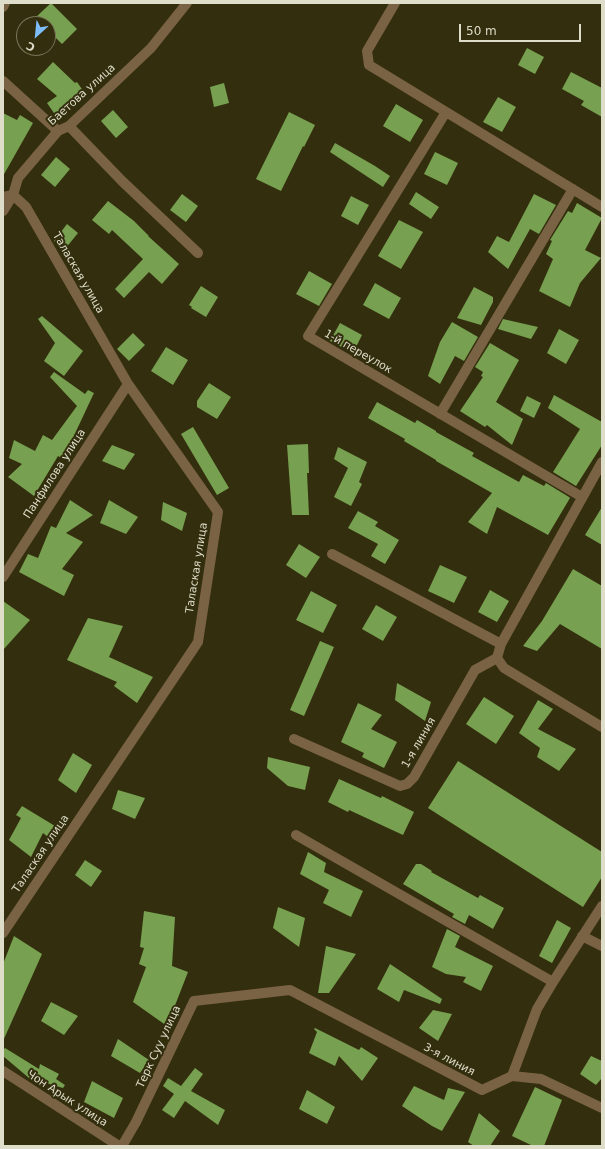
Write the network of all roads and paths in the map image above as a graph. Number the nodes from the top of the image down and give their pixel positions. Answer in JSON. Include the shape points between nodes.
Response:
{"nodes":[{"id":1,"x":5,"y":3,"type":"edge"},
{"id":2,"x":188,"y":3,"type":"edge"},
{"id":3,"x":395,"y":3,"type":"edge"},
{"id":4,"x":3,"y":7,"type":"edge"},
{"id":5,"x":3,"y":81,"type":"edge"},
{"id":6,"x":446,"y":112,"type":"junction"},
{"id":7,"x":69,"y":126,"type":"junction"},
{"id":8,"x":58,"y":131,"type":"junction"},
{"id":9,"x":573,"y":189,"type":"junction"},
{"id":10,"x":8,"y":196,"type":"edge"},
{"id":11,"x":602,"y":206,"type":"edge"},
{"id":12,"x":3,"y":211,"type":"edge"},
{"id":13,"x":198,"y":253,"type":"dead end"},
{"id":14,"x":128,"y":384,"type":"junction"},
{"id":15,"x":440,"y":414,"type":"junction"},
{"id":16,"x":602,"y":462,"type":"edge"},
{"id":17,"x":582,"y":497,"type":"junction"},
{"id":18,"x":332,"y":554,"type":"dead end"},
{"id":19,"x":3,"y":577,"type":"edge"},
{"id":20,"x":501,"y":644,"type":"junction"},
{"id":21,"x":497,"y":658,"type":"junction"},
{"id":22,"x":602,"y":727,"type":"edge"},
{"id":23,"x":294,"y":739,"type":"dead end"},
{"id":24,"x":296,"y":835,"type":"dead end"},
{"id":25,"x":602,"y":906,"type":"edge"},
{"id":26,"x":3,"y":933,"type":"edge"},
{"id":27,"x":582,"y":936,"type":"junction"},
{"id":28,"x":602,"y":946,"type":"edge"},
{"id":29,"x":553,"y":982,"type":"junction"},
{"id":30,"x":290,"y":990,"type":"joint"},
{"id":31,"x":3,"y":1071,"type":"edge"},
{"id":32,"x":512,"y":1076,"type":"junction"},
{"id":33,"x":602,"y":1108,"type":"edge"},
{"id":34,"x":119,"y":1146,"type":"edge"},
{"id":35,"x":122,"y":1146,"type":"edge"}],
"edges":[{"from":1,"to":4,"type":"street"},
{"from":2,"to":7,"type":"street","name":"Баетова улица","via":[[151,48]]},
{"from":3,"to":6,"type":"street","via":[[367,51],[369,65]]},
{"from":5,"to":8,"type":"street"},
{"from":6,"to":9,"type":"street"},
{"from":6,"to":15,"type":"street","name":"1-й переулок","via":[[308,336]]},
{"from":7,"to":8,"type":"street","name":"Баетова улица"},
{"from":7,"to":13,"type":"street"},
{"from":8,"to":10,"type":"street","name":"Баетова улица","via":[[18,178]]},
{"from":9,"to":11,"type":"street"},
{"from":9,"to":15,"type":"street"},
{"from":10,"to":12,"type":"street","name":"Баетова улица"},
{"from":10,"to":14,"type":"street","name":"Талаская улица","via":[[26,207]]},
{"from":14,"to":19,"type":"street","name":"Панфилова улица"},
{"from":14,"to":26,"type":"street","name":"Талаская улица","via":[[218,512],[198,642]]},
{"from":15,"to":17,"type":"street","name":"1-й переулок"},
{"from":16,"to":17,"type":"street"},
{"from":17,"to":20,"type":"street"},
{"from":18,"to":20,"type":"street"},
{"from":20,"to":21,"type":"street"},
{"from":21,"to":22,"type":"street","via":[[504,668]]},
{"from":21,"to":23,"type":"street","name":"1-я линия","via":[[475,670],[414,777],[407,784],[400,786]]},
{"from":24,"to":29,"type":"street"},
{"from":25,"to":27,"type":"street"},
{"from":27,"to":28,"type":"street"},
{"from":27,"to":29,"type":"street"},
{"from":29,"to":32,"type":"street","via":[[537,1009]]},
{"from":30,"to":32,"type":"street","name":"3-я линия","via":[[482,1090]]},
{"from":30,"to":35,"type":"street","name":"Терк Суу улица","via":[[194,1001]]},
{"from":31,"to":34,"type":"street","name":"Чон Арык улица"},
{"from":32,"to":33,"type":"street","via":[[541,1079]]}]}
